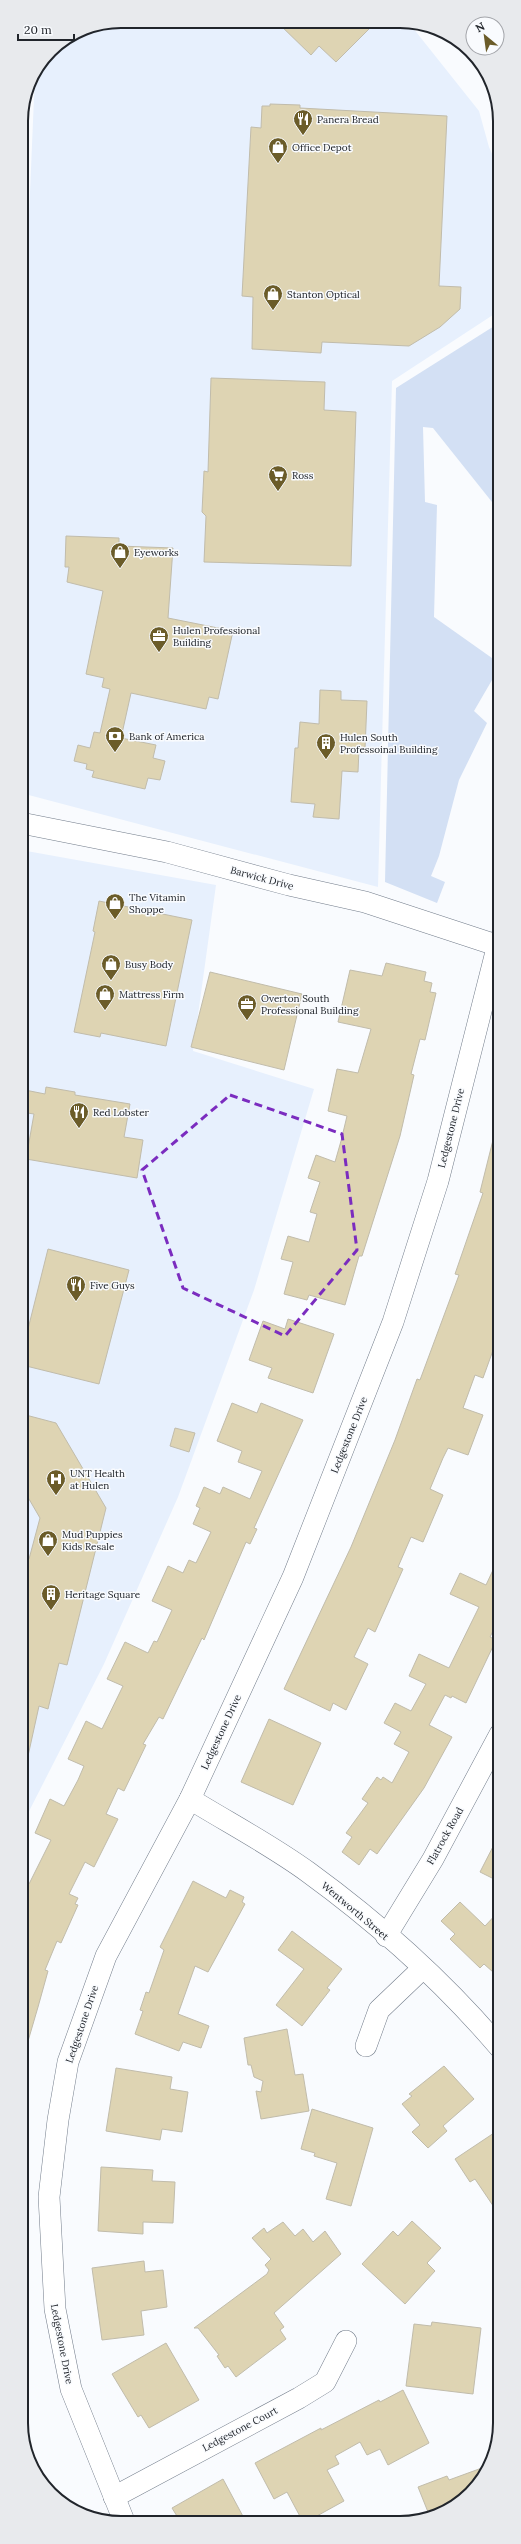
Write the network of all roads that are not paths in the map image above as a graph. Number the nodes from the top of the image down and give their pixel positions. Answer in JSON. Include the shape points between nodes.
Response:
{"nodes":[{"id":1,"x":28,"y":824,"type":"edge"},
{"id":2,"x":493,"y":942,"type":"edge"},
{"id":3,"x":493,"y":967,"type":"edge"},
{"id":4,"x":493,"y":1747,"type":"edge"},
{"id":5,"x":190,"y":1799,"type":"junction"},
{"id":6,"x":386,"y":1936,"type":"junction"},
{"id":7,"x":423,"y":1968,"type":"junction"},
{"id":8,"x":493,"y":2040,"type":"edge"},
{"id":9,"x":366,"y":2046,"type":"dead end"},
{"id":10,"x":346,"y":2341,"type":"dead end"},
{"id":11,"x":114,"y":2497,"type":"junction"},
{"id":12,"x":122,"y":2516,"type":"edge"}],
"edges":[{"from":1,"to":2,"type":"street","name":"Barwick Drive","via":[[167,852],[289,885],[365,902]]},
{"from":3,"to":5,"type":"street","name":"Ledgestone Drive","via":[[438,1181],[393,1322],[293,1576]]},
{"from":4,"to":6,"type":"street","name":"Flatrock Road","via":[[433,1859]]},
{"from":5,"to":6,"type":"street","name":"Wentworth Street","via":[[307,1872]]},
{"from":5,"to":11,"type":"street","name":"Ledgestone Drive","via":[[106,1956],[68,2062],[49,2197],[55,2310],[71,2389]]},
{"from":6,"to":7,"type":"street","name":"Wentworth Street"},
{"from":7,"to":8,"type":"street","name":"Wentworth Street"},
{"from":7,"to":9,"type":"street","via":[[380,2010]]},
{"from":10,"to":11,"type":"street","name":"Ledgestone Court","via":[[325,2382]]},
{"from":11,"to":12,"type":"street","name":"Ledgestone Drive"}]}
